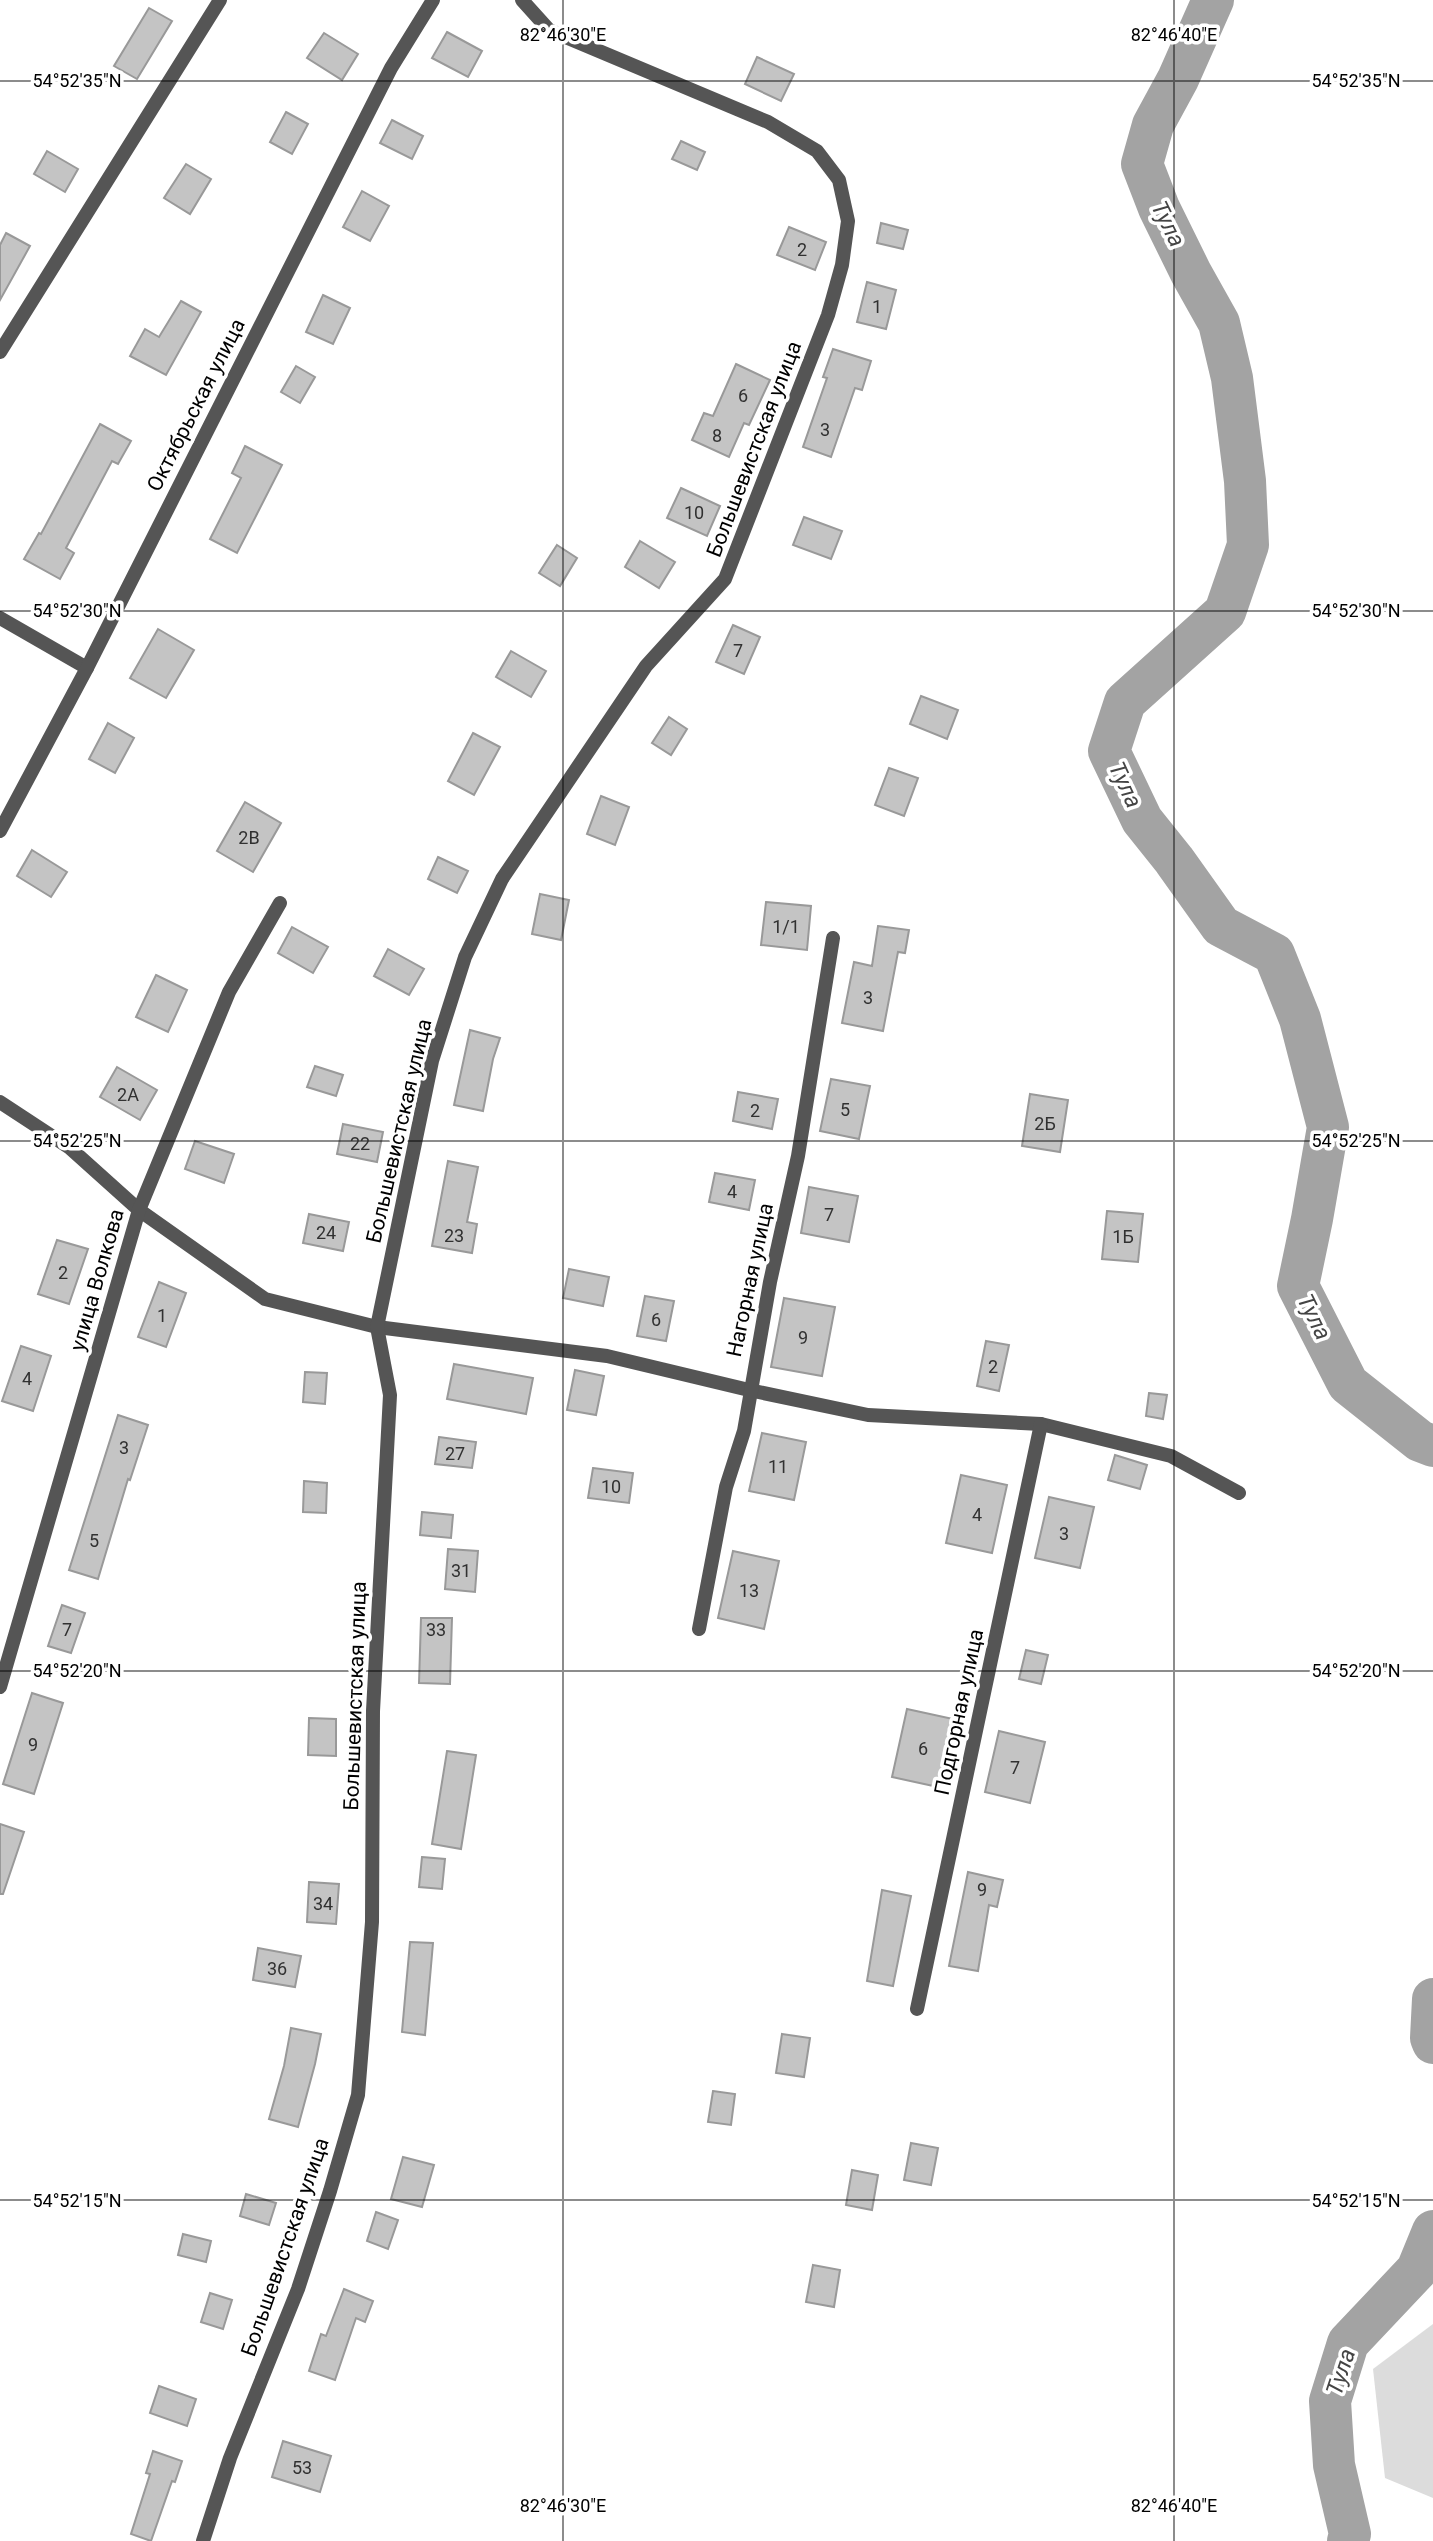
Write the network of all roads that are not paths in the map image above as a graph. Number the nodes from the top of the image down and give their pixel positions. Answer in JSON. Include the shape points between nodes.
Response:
{"nodes":[{"id":1,"x":220,"y":0,"type":"edge"},
{"id":2,"x":433,"y":0,"type":"edge"},
{"id":3,"x":522,"y":0,"type":"edge"},
{"id":4,"x":0,"y":352,"type":"edge"},
{"id":5,"x":0,"y":618,"type":"edge"},
{"id":6,"x":87,"y":668,"type":"junction"},
{"id":7,"x":0,"y":831,"type":"edge"},
{"id":8,"x":280,"y":903,"type":"dead end"},
{"id":9,"x":833,"y":938,"type":"dead end"},
{"id":10,"x":0,"y":1102,"type":"edge"},
{"id":11,"x":139,"y":1210,"type":"junction"},
{"id":12,"x":377,"y":1327,"type":"junction"},
{"id":13,"x":749,"y":1390,"type":"junction"},
{"id":14,"x":1041,"y":1424,"type":"junction"},
{"id":15,"x":1240,"y":1493,"type":"dead end"},
{"id":16,"x":699,"y":1629,"type":"dead end"},
{"id":17,"x":0,"y":1687,"type":"edge"},
{"id":18,"x":917,"y":2009,"type":"dead end"},
{"id":19,"x":202,"y":2541,"type":"edge"}],
"edges":[{"from":1,"to":4,"type":"street"},
{"from":2,"to":6,"type":"street","name":"Октябрьская улица","via":[[391,68]]},
{"from":3,"to":12,"type":"street","name":"Большевистская улица","via":[[549,30],[768,122],[817,151],[839,180],[848,221],[828,315],[725,579],[646,666],[578,764],[502,879],[465,957],[432,1061]]},
{"from":5,"to":6,"type":"street"},
{"from":6,"to":7,"type":"street","name":"Октябрьская улица"},
{"from":8,"to":11,"type":"street","name":"улица Волкова","via":[[229,992]]},
{"from":9,"to":13,"type":"street","name":"Нагорная улица","via":[[798,1156]]},
{"from":10,"to":11,"type":"street","via":[[70,1148]]},
{"from":11,"to":12,"type":"street","via":[[265,1299]]},
{"from":11,"to":17,"type":"street","name":"улица Волкова"},
{"from":12,"to":13,"type":"street","via":[[607,1356]]},
{"from":12,"to":19,"type":"street","name":"Большевистская улица","via":[[390,1395],[373,1711],[372,1922],[358,2095],[298,2289]]},
{"from":13,"to":14,"type":"street","via":[[868,1415]]},
{"from":13,"to":16,"type":"street","name":"Нагорная улица","via":[[744,1432],[726,1487]]},
{"from":14,"to":15,"type":"street","via":[[1171,1456]]},
{"from":14,"to":18,"type":"street","name":"Подгорная улица"}]}
